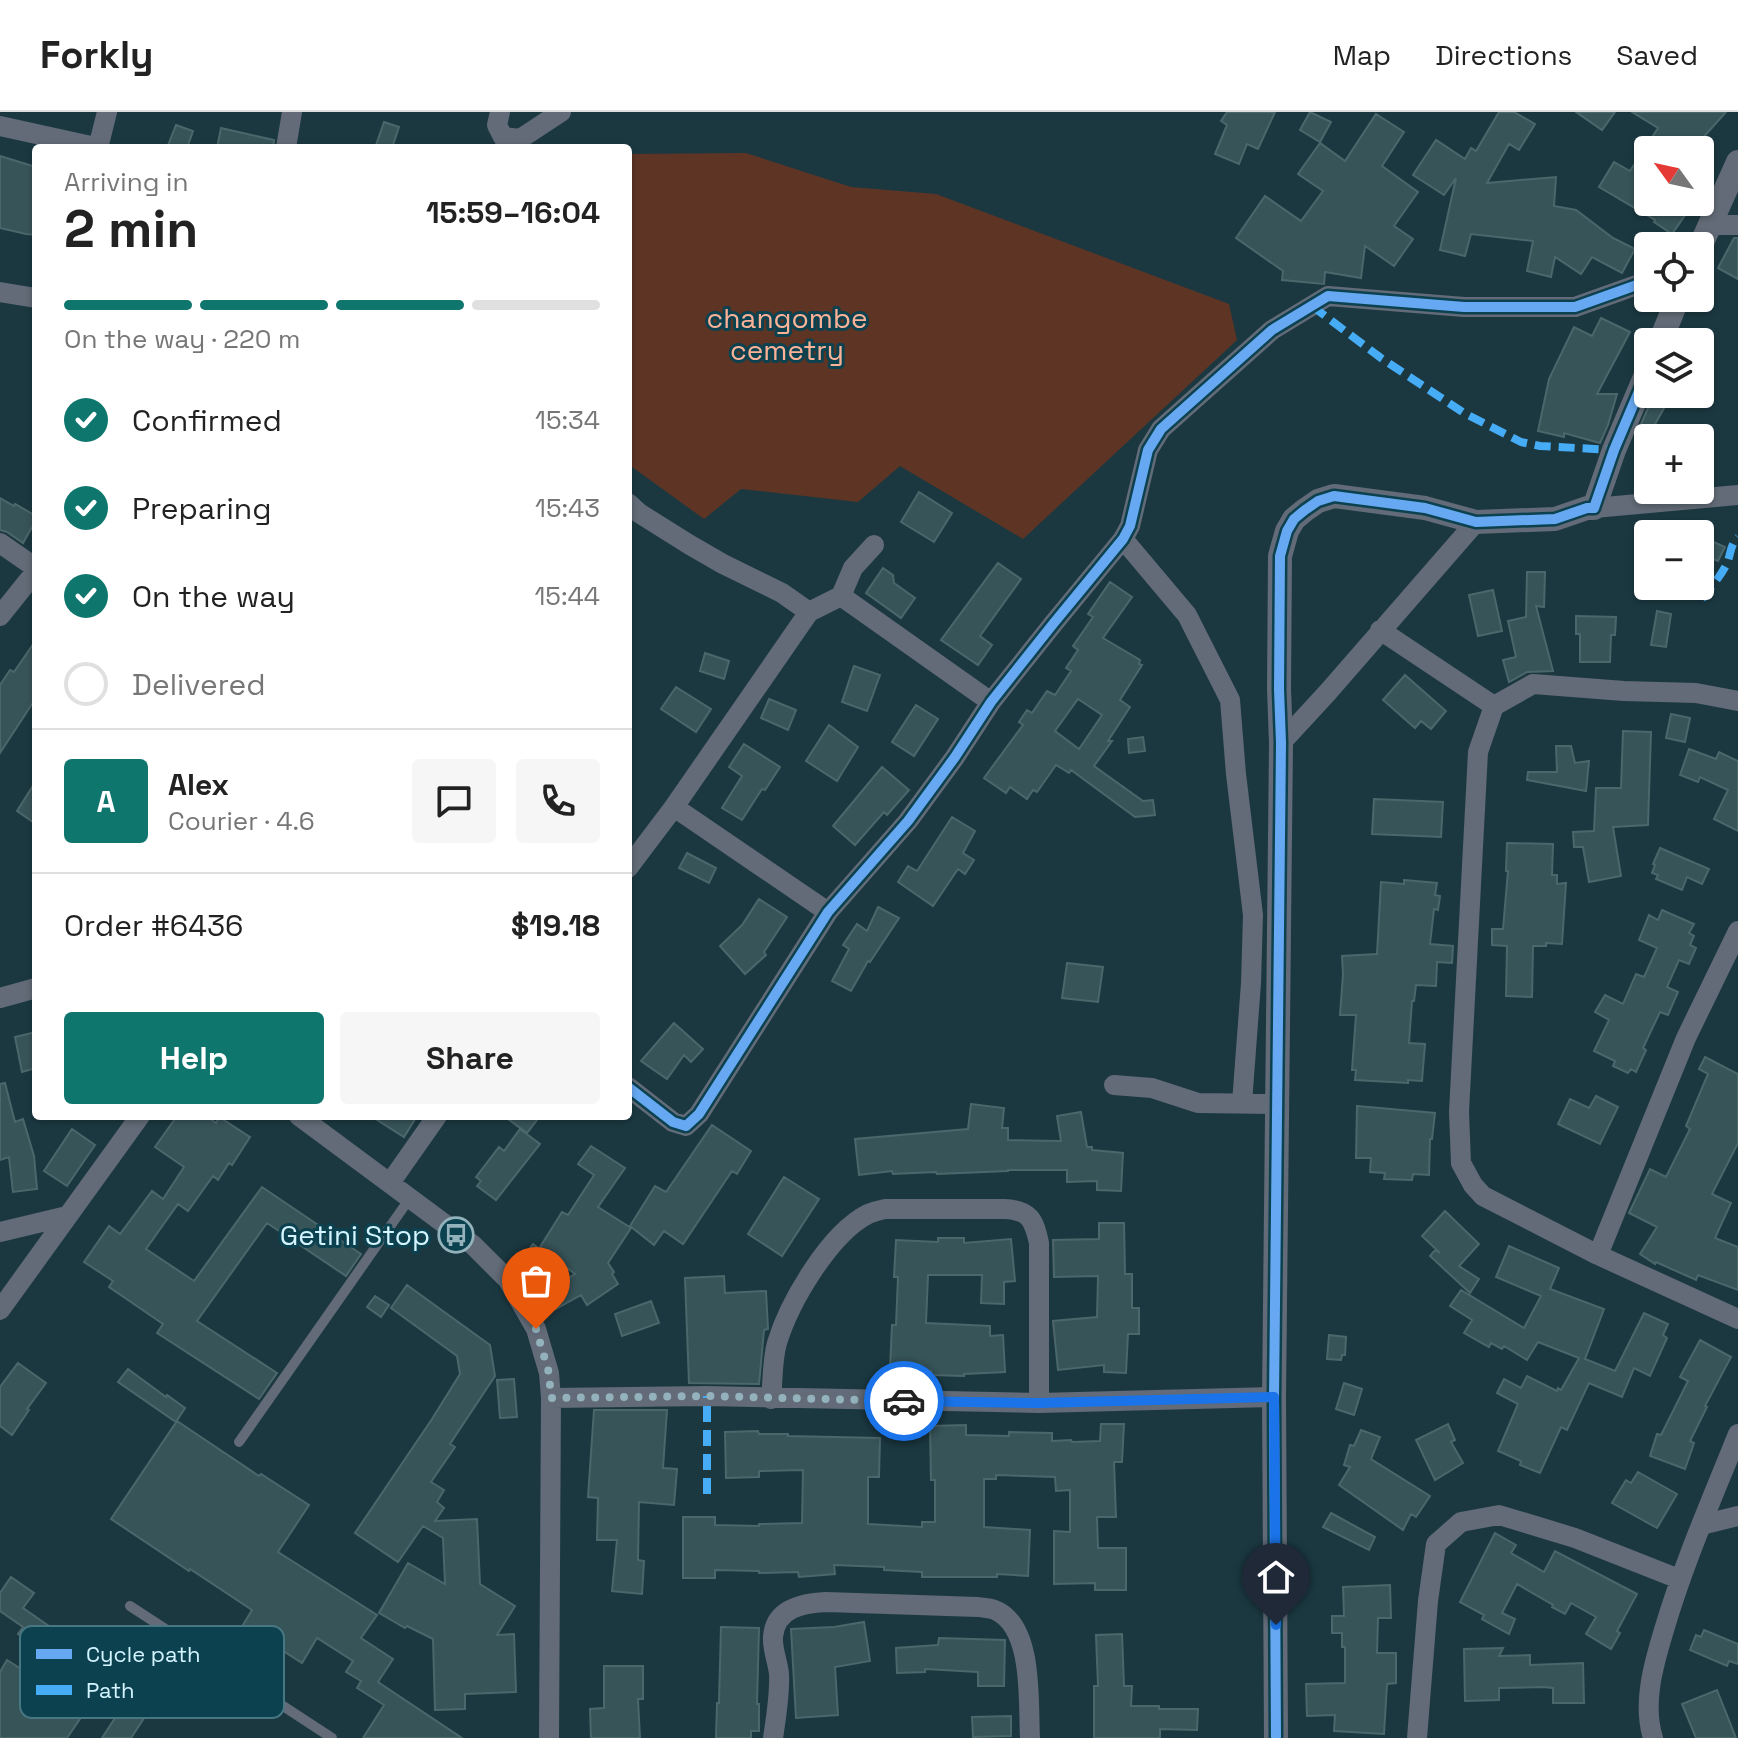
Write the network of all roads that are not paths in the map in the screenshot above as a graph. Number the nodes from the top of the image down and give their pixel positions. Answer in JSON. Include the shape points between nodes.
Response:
{"nodes":[{"id":1,"x":107,"y":112,"type":"edge"},
{"id":2,"x":292,"y":112,"type":"edge"},
{"id":3,"x":500,"y":112,"type":"edge"},
{"id":4,"x":561,"y":112,"type":"edge"},
{"id":5,"x":0,"y":126,"type":"edge"},
{"id":6,"x":81,"y":144,"type":"edge"},
{"id":7,"x":100,"y":144,"type":"edge"},
{"id":8,"x":287,"y":144,"type":"edge"},
{"id":9,"x":1738,"y":162,"type":"edge"},
{"id":10,"x":1738,"y":225,"type":"edge"},
{"id":11,"x":1707,"y":232,"type":"edge"},
{"id":12,"x":1714,"y":233,"type":"edge"},
{"id":13,"x":1634,"y":286,"type":"edge"},
{"id":14,"x":4,"y":298,"type":"edge"},
{"id":15,"x":32,"y":298,"type":"edge"},
{"id":16,"x":1634,"y":403,"type":"edge"},
{"id":17,"x":1738,"y":495,"type":"edge"},
{"id":18,"x":632,"y":507,"type":"edge"},
{"id":19,"x":1594,"y":508,"type":"junction"},
{"id":20,"x":1476,"y":522,"type":"junction"},
{"id":21,"x":1123,"y":539,"type":"junction"},
{"id":22,"x":0,"y":543,"type":"edge"},
{"id":23,"x":874,"y":545,"type":"dead end"},
{"id":24,"x":32,"y":566,"type":"edge"},
{"id":25,"x":32,"y":574,"type":"edge"},
{"id":26,"x":841,"y":596,"type":"junction"},
{"id":27,"x":809,"y":612,"type":"junction"},
{"id":28,"x":0,"y":616,"type":"edge"},
{"id":29,"x":1380,"y":630,"type":"junction"},
{"id":30,"x":1738,"y":701,"type":"edge"},
{"id":31,"x":991,"y":702,"type":"junction"},
{"id":32,"x":1494,"y":706,"type":"junction"},
{"id":33,"x":1281,"y":743,"type":"junction"},
{"id":34,"x":674,"y":807,"type":"junction"},
{"id":35,"x":632,"y":863,"type":"edge"},
{"id":36,"x":828,"y":912,"type":"junction"},
{"id":37,"x":1738,"y":931,"type":"edge"},
{"id":38,"x":32,"y":989,"type":"edge"},
{"id":39,"x":0,"y":998,"type":"edge"},
{"id":40,"x":1114,"y":1085,"type":"dead end"},
{"id":41,"x":632,"y":1090,"type":"edge"},
{"id":42,"x":1242,"y":1103,"type":"junction"},
{"id":43,"x":1277,"y":1104,"type":"junction"},
{"id":44,"x":137,"y":1120,"type":"edge"},
{"id":45,"x":304,"y":1120,"type":"edge"},
{"id":46,"x":434,"y":1120,"type":"edge"},
{"id":47,"x":390,"y":1183,"type":"junction"},
{"id":48,"x":410,"y":1198,"type":"junction"},
{"id":49,"x":67,"y":1216,"type":"junction"},
{"id":50,"x":0,"y":1232,"type":"edge"},
{"id":51,"x":1598,"y":1255,"type":"junction"},
{"id":52,"x":0,"y":1310,"type":"edge"},
{"id":53,"x":1738,"y":1319,"type":"edge"},
{"id":54,"x":1274,"y":1397,"type":"junction"},
{"id":55,"x":551,"y":1398,"type":"junction"},
{"id":56,"x":771,"y":1399,"type":"junction"},
{"id":57,"x":1039,"y":1403,"type":"junction"},
{"id":58,"x":1738,"y":1434,"type":"edge"},
{"id":59,"x":239,"y":1442,"type":"dead end"},
{"id":60,"x":1738,"y":1516,"type":"edge"},
{"id":61,"x":1701,"y":1525,"type":"junction"},
{"id":62,"x":1679,"y":1579,"type":"junction"},
{"id":63,"x":130,"y":1606,"type":"dead end"},
{"id":64,"x":161,"y":1626,"type":"edge"},
{"id":65,"x":284,"y":1707,"type":"edge"},
{"id":66,"x":332,"y":1738,"type":"edge"},
{"id":67,"x":549,"y":1738,"type":"edge"},
{"id":68,"x":773,"y":1738,"type":"edge"},
{"id":69,"x":1030,"y":1738,"type":"edge"},
{"id":70,"x":1276,"y":1738,"type":"edge"},
{"id":71,"x":1417,"y":1738,"type":"edge"},
{"id":72,"x":1653,"y":1738,"type":"edge"}],
"edges":[{"from":1,"to":7,"type":"street"},
{"from":2,"to":8,"type":"street"},
{"from":3,"to":4,"type":"street","via":[[497,125],[503,137],[520,139]]},
{"from":5,"to":6,"type":"street"},
{"from":9,"to":11,"type":"street"},
{"from":10,"to":12,"type":"street"},
{"from":13,"to":21,"type":"street","via":[[1575,307],[1464,307],[1328,296],[1272,330],[1161,429],[1148,450]]},
{"from":14,"to":15,"type":"street"},
{"from":16,"to":19,"type":"street"},
{"from":17,"to":19,"type":"street"},
{"from":18,"to":27,"type":"street"},
{"from":19,"to":20,"type":"street","via":[[1555,519]]},
{"from":20,"to":29,"type":"street"},
{"from":20,"to":33,"type":"street","via":[[1425,508],[1334,496],[1294,519],[1280,556]]},
{"from":21,"to":31,"type":"street"},
{"from":21,"to":42,"type":"street","via":[[1187,615],[1230,700],[1253,915]]},
{"from":22,"to":24,"type":"street"},
{"from":23,"to":26,"type":"street","via":[[853,568]]},
{"from":25,"to":28,"type":"street"},
{"from":26,"to":27,"type":"street"},
{"from":26,"to":31,"type":"street"},
{"from":27,"to":34,"type":"street"},
{"from":29,"to":32,"type":"street"},
{"from":29,"to":33,"type":"street"},
{"from":30,"to":32,"type":"street","via":[[1696,693],[1533,684]]},
{"from":31,"to":36,"type":"street","via":[[908,821]]},
{"from":32,"to":51,"type":"street","via":[[1478,752],[1459,1112],[1461,1163],[1483,1196]]},
{"from":33,"to":43,"type":"street"},
{"from":34,"to":35,"type":"street"},
{"from":34,"to":36,"type":"street"},
{"from":36,"to":41,"type":"street","via":[[692,1121],[686,1126],[673,1122]]},
{"from":37,"to":51,"type":"street","via":[[1686,1038]]},
{"from":38,"to":39,"type":"street"},
{"from":40,"to":42,"type":"street","via":[[1152,1088],[1198,1103]]},
{"from":42,"to":43,"type":"street"},
{"from":43,"to":54,"type":"street"},
{"from":44,"to":49,"type":"street"},
{"from":45,"to":47,"type":"street"},
{"from":46,"to":47,"type":"street"},
{"from":47,"to":48,"type":"street"},
{"from":48,"to":55,"type":"street","via":[[473,1245],[508,1280],[536,1329]]},
{"from":48,"to":59,"type":"lane"},
{"from":49,"to":50,"type":"street"},
{"from":49,"to":52,"type":"street"},
{"from":51,"to":53,"type":"street"},
{"from":54,"to":57,"type":"street"},
{"from":54,"to":70,"type":"street"},
{"from":55,"to":56,"type":"street"},
{"from":55,"to":67,"type":"street"},
{"from":56,"to":57,"type":"street"},
{"from":56,"to":57,"type":"street","via":[[776,1345],[795,1301],[812,1271],[851,1226],[885,1209],[1004,1209],[1028,1217],[1039,1243]]},
{"from":58,"to":61,"type":"street"},
{"from":60,"to":61,"type":"street"},
{"from":61,"to":62,"type":"street"},
{"from":62,"to":71,"type":"street","via":[[1499,1515],[1461,1522],[1436,1544]]},
{"from":62,"to":72,"type":"street","via":[[1648,1701]]},
{"from":63,"to":64,"type":"lane"},
{"from":65,"to":66,"type":"lane"},
{"from":68,"to":69,"type":"street","via":[[779,1676],[773,1636],[779,1620],[802,1603],[826,1602],[997,1611],[1014,1624],[1026,1657]]}]}
